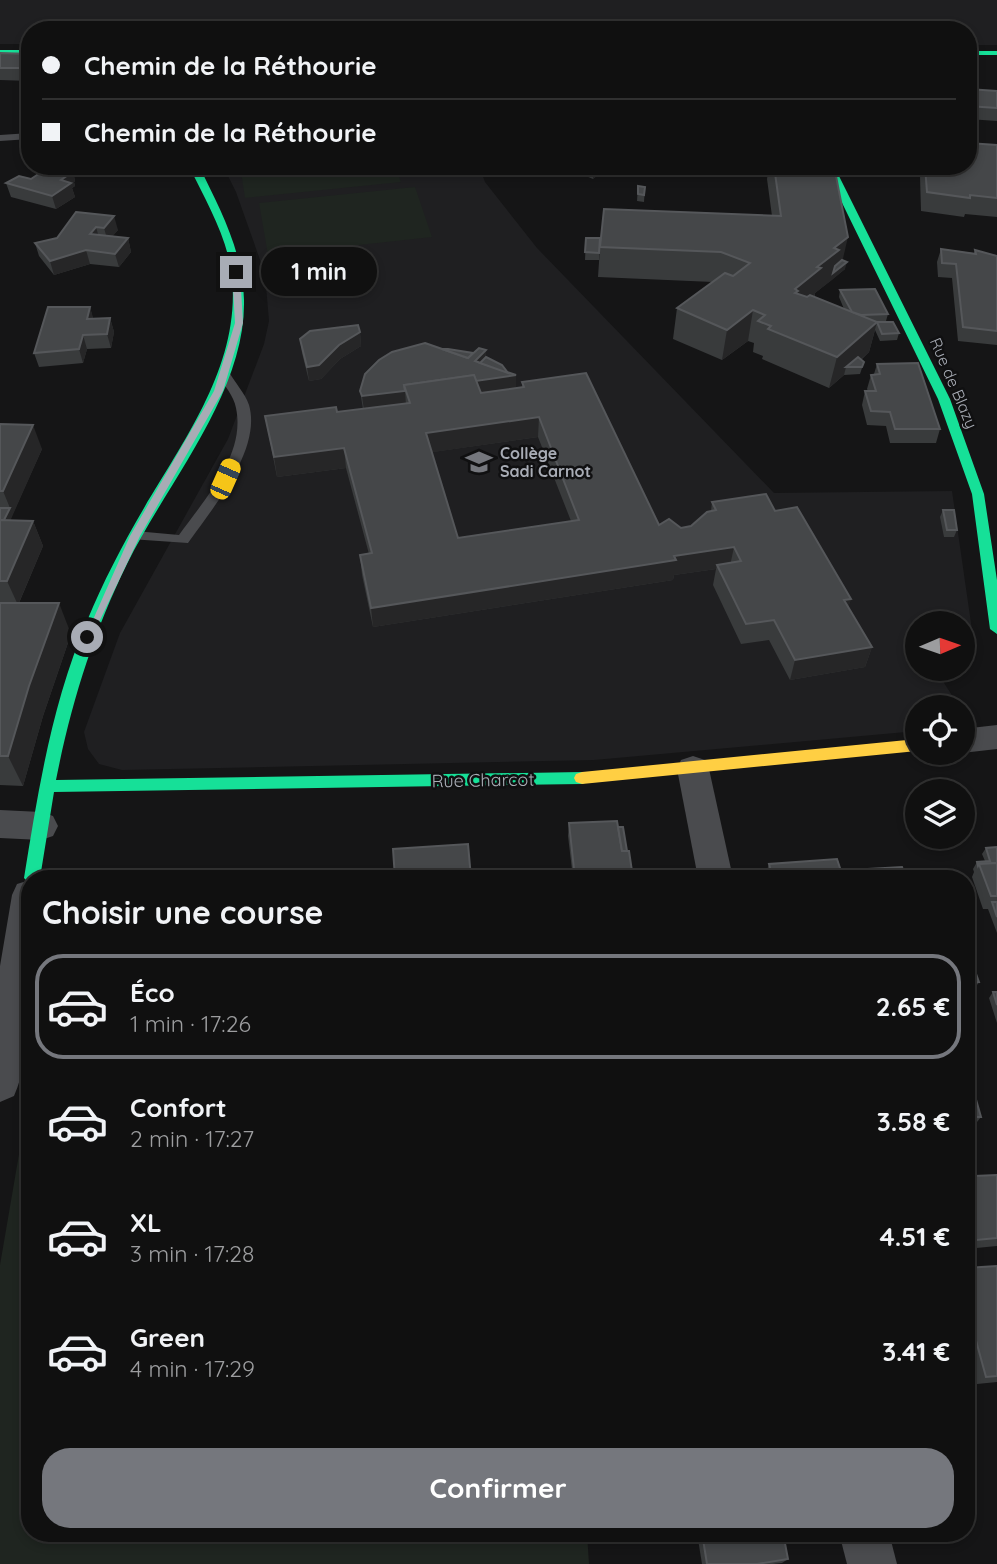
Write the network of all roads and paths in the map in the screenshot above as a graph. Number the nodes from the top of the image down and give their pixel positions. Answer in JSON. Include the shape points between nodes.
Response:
{"nodes":[{"id":1,"x":0,"y":52,"type":"edge"},
{"id":2,"x":21,"y":52,"type":"edge"},
{"id":3,"x":977,"y":53,"type":"edge"},
{"id":4,"x":997,"y":53,"type":"edge"},
{"id":5,"x":21,"y":137,"type":"edge"},
{"id":6,"x":0,"y":138,"type":"edge"},
{"id":7,"x":198,"y":175,"type":"edge"},
{"id":8,"x":833,"y":175,"type":"edge"},
{"id":9,"x":224,"y":375,"type":"junction"},
{"id":10,"x":135,"y":536,"type":"junction"},
{"id":11,"x":997,"y":629,"type":"edge"},
{"id":12,"x":905,"y":746,"type":"edge"},
{"id":13,"x":693,"y":769,"type":"junction"},
{"id":14,"x":48,"y":786,"type":"junction"},
{"id":15,"x":0,"y":824,"type":"edge"},
{"id":16,"x":41,"y":826,"type":"junction"},
{"id":17,"x":33,"y":870,"type":"edge"},
{"id":18,"x":714,"y":870,"type":"edge"},
{"id":19,"x":21,"y":951,"type":"edge"},
{"id":20,"x":0,"y":1083,"type":"edge"},
{"id":21,"x":866,"y":1542,"type":"edge"},
{"id":22,"x":872,"y":1564,"type":"edge"}],
"edges":[{"from":1,"to":2,"type":"street"},
{"from":3,"to":4,"type":"street"},
{"from":5,"to":6,"type":"lane"},
{"from":7,"to":9,"type":"street","via":[[226,238],[238,284],[239,323]]},
{"from":8,"to":11,"type":"street","name":"Rue de Blazy","via":[[944,399],[978,494]]},
{"from":9,"to":10,"type":"street"},
{"from":9,"to":10,"type":"lane","via":[[243,408],[243,437],[225,479],[183,540]]},
{"from":10,"to":14,"type":"street","via":[[87,637],[56,735]]},
{"from":12,"to":13,"type":"street","name":"Rue Charcot"},
{"from":13,"to":14,"type":"street","name":"Rue Charcot","via":[[599,778]]},
{"from":13,"to":18,"type":"street"},
{"from":14,"to":16,"type":"street"},
{"from":15,"to":16,"type":"street"},
{"from":16,"to":17,"type":"street"},
{"from":19,"to":20,"type":"street"},
{"from":21,"to":22,"type":"street"}]}
